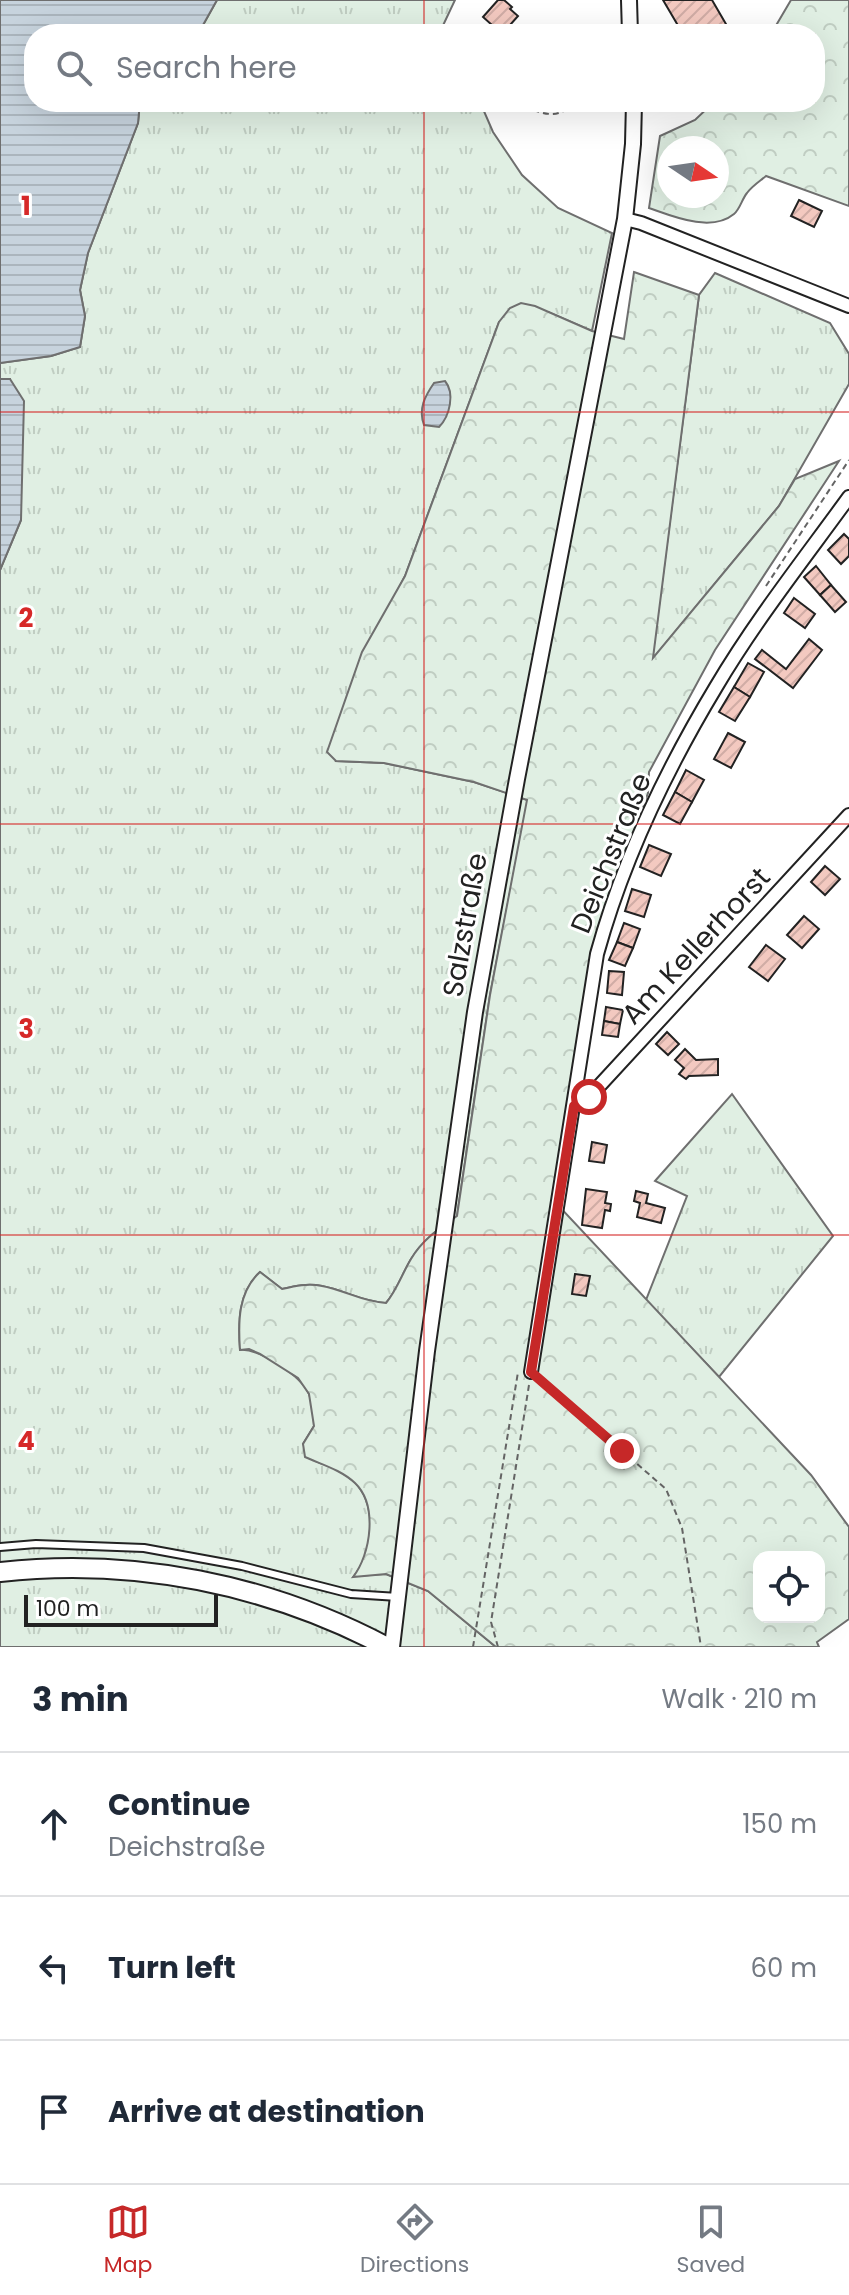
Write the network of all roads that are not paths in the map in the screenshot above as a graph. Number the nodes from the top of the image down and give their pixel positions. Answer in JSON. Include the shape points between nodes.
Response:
{"nodes":[{"id":1,"x":629,"y":0,"type":"edge"},
{"id":2,"x":630,"y":24,"type":"edge"},
{"id":3,"x":634,"y":112,"type":"edge"},
{"id":4,"x":625,"y":219,"type":"junction"},
{"id":5,"x":849,"y":306,"type":"edge"},
{"id":6,"x":849,"y":497,"type":"edge"},
{"id":7,"x":849,"y":815,"type":"edge"},
{"id":8,"x":574,"y":1106,"type":"junction"},
{"id":9,"x":531,"y":1372,"type":"road end"},
{"id":10,"x":0,"y":1547,"type":"edge"},
{"id":11,"x":0,"y":1572,"type":"edge"},
{"id":12,"x":398,"y":1597,"type":"junction"},
{"id":13,"x":390,"y":1647,"type":"edge"}],
"edges":[{"from":1,"to":2,"type":"street"},
{"from":3,"to":4,"type":"street","name":"Salzstraße"},
{"from":4,"to":5,"type":"street"},
{"from":4,"to":12,"type":"street","name":"Salzstraße","via":[[475,1012]]},
{"from":6,"to":8,"type":"street","name":"Deichstraße","via":[[716,686],[654,802],[597,954]]},
{"from":7,"to":8,"type":"street","name":"Am Kellerhorst","via":[[589,1097]]},
{"from":8,"to":9,"type":"street","name":"Deichstraße"},
{"from":10,"to":12,"type":"lane","via":[[144,1548],[351,1594]]},
{"from":11,"to":13,"type":"main road","via":[[89,1567],[208,1581],[287,1603]]},
{"from":12,"to":13,"type":"street","name":"Salzstraße"}]}
